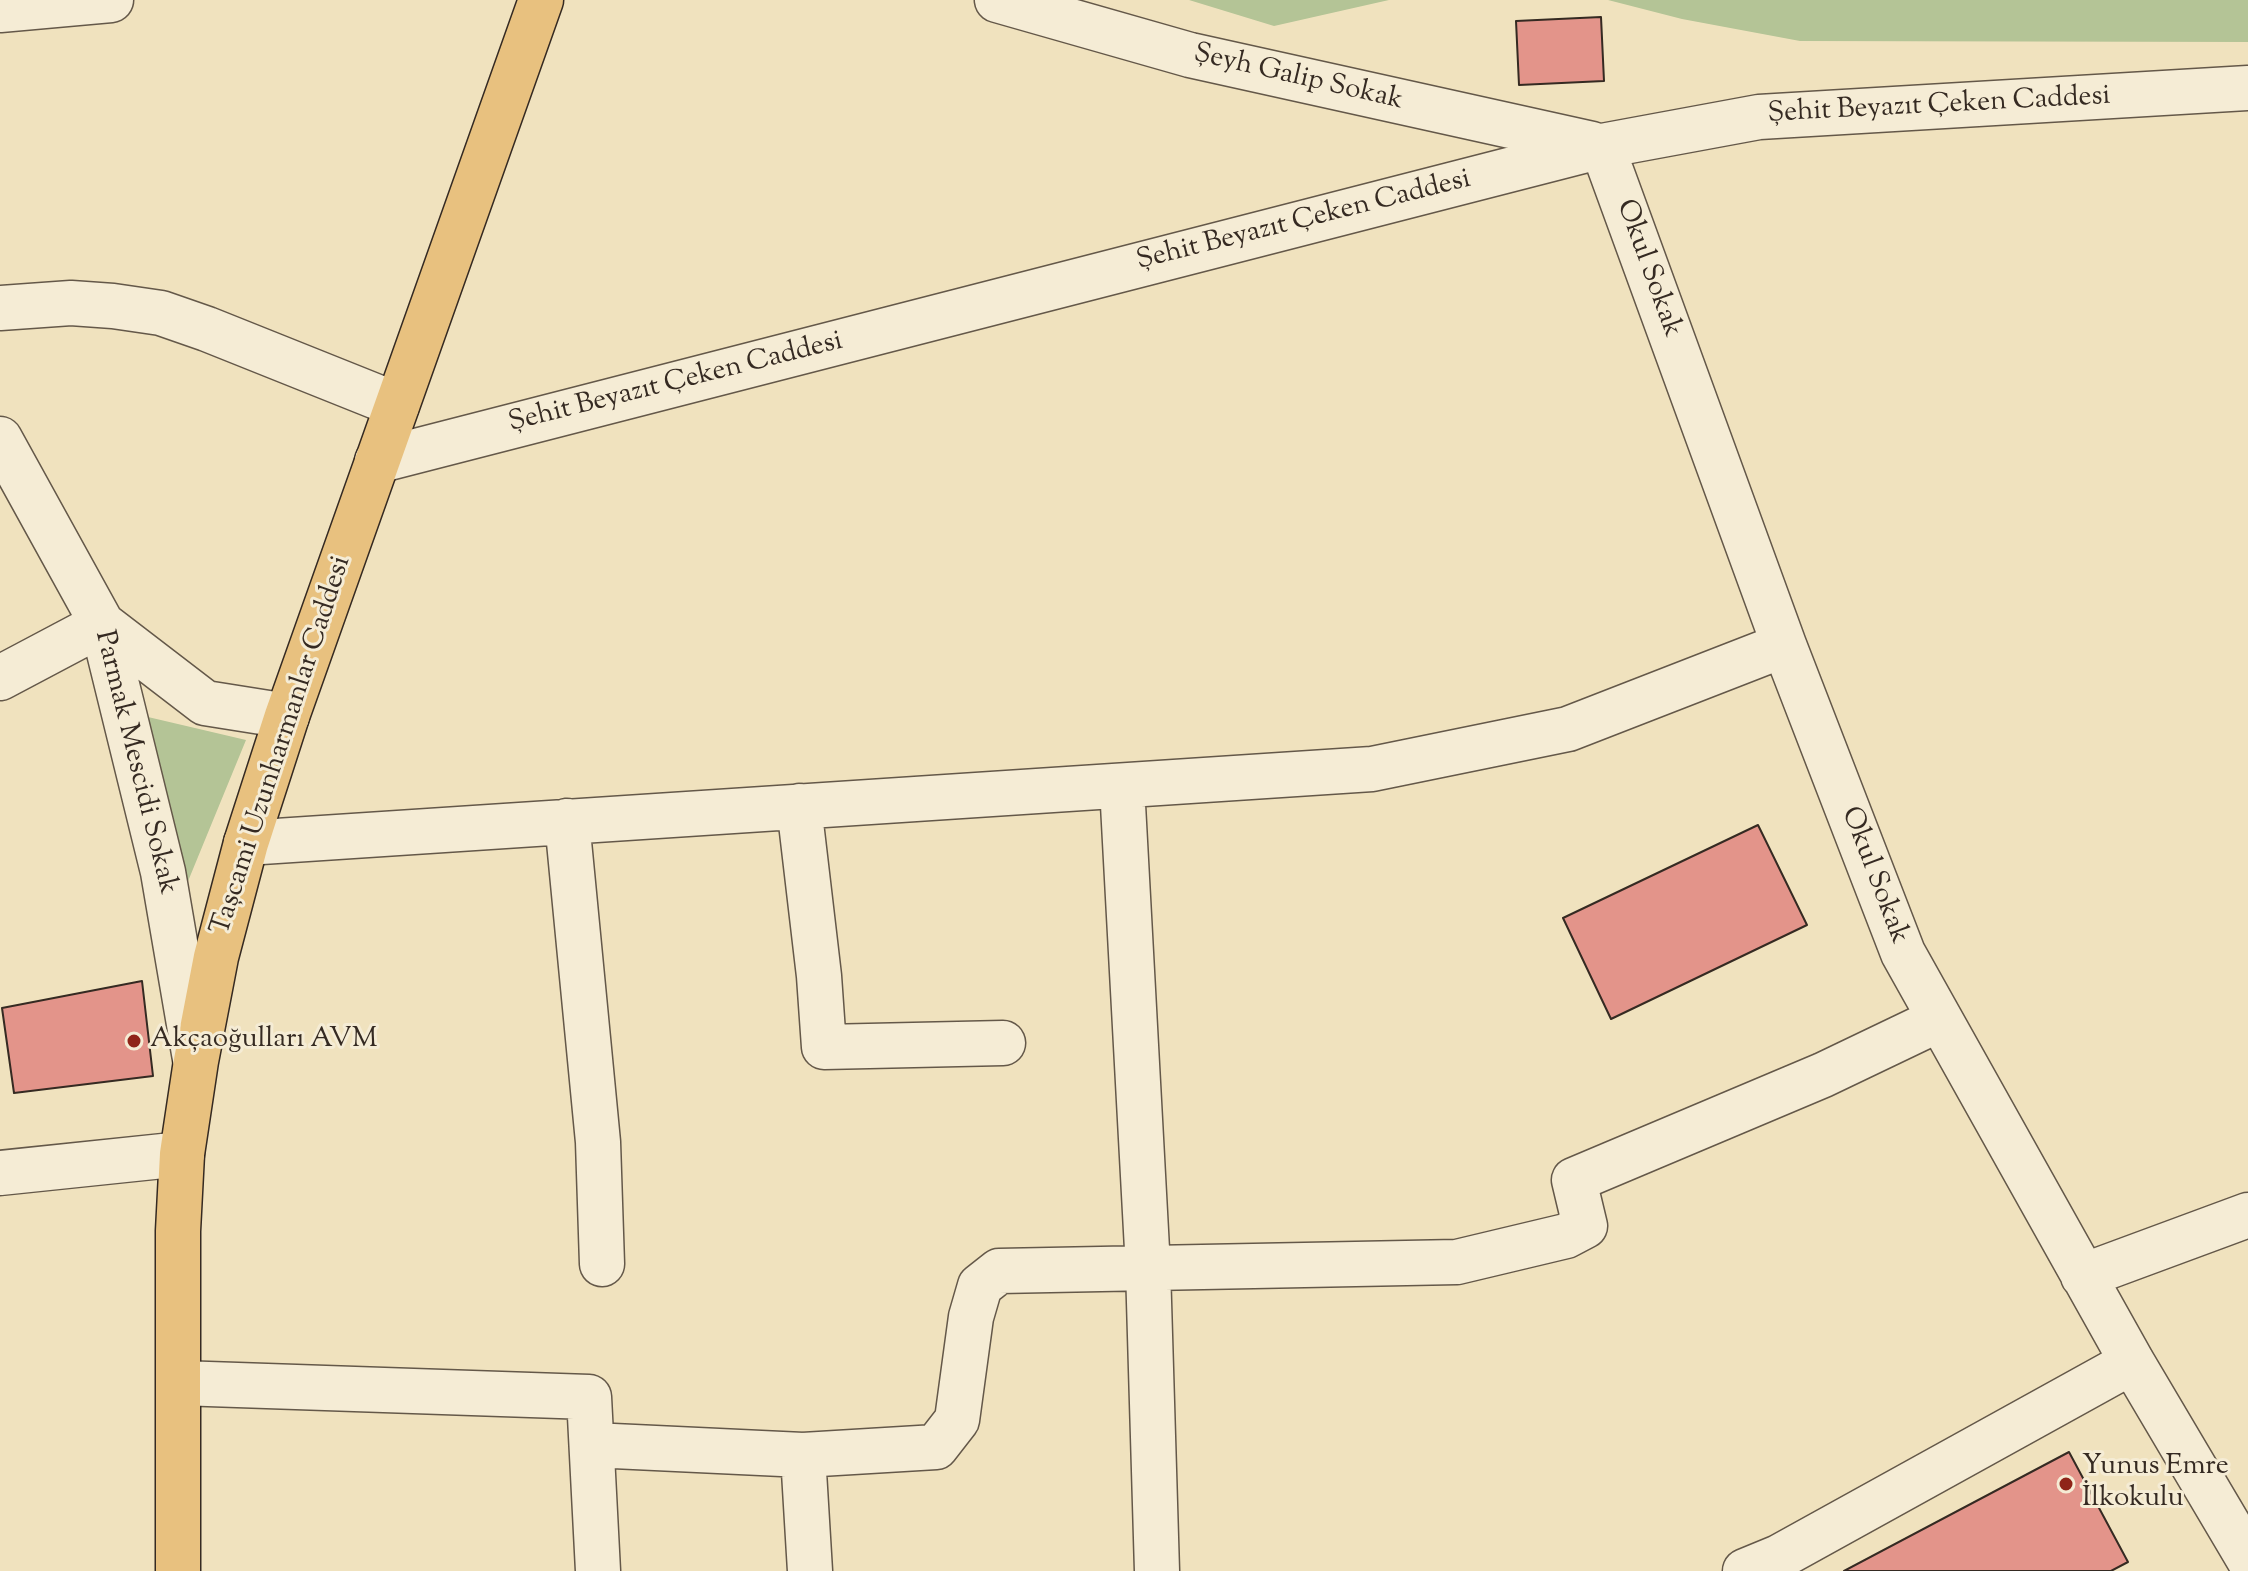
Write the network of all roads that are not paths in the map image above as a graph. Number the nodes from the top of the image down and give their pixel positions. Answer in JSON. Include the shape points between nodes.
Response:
{"nodes":[{"id":1,"x":111,"y":0,"type":"edge"},
{"id":2,"x":541,"y":0,"type":"edge"},
{"id":3,"x":997,"y":0,"type":"edge"},
{"id":4,"x":0,"y":10,"type":"edge"},
{"id":5,"x":2248,"y":88,"type":"edge"},
{"id":6,"x":1602,"y":146,"type":"junction"},
{"id":7,"x":0,"y":308,"type":"edge"},
{"id":8,"x":397,"y":405,"type":"junction"},
{"id":9,"x":4,"y":458,"type":"edge"},
{"id":10,"x":377,"y":461,"type":"junction"},
{"id":11,"x":102,"y":624,"type":"junction"},
{"id":12,"x":1784,"y":645,"type":"junction"},
{"id":13,"x":0,"y":678,"type":"edge"},
{"id":14,"x":287,"y":716,"type":"junction"},
{"id":15,"x":1122,"y":786,"type":"junction"},
{"id":16,"x":799,"y":806,"type":"junction"},
{"id":17,"x":567,"y":821,"type":"junction"},
{"id":18,"x":246,"y":843,"type":"junction"},
{"id":19,"x":1940,"y":1019,"type":"junction"},
{"id":20,"x":1003,"y":1043,"type":"dead end"},
{"id":21,"x":196,"y":1061,"type":"junction"},
{"id":22,"x":182,"y":1154,"type":"junction"},
{"id":23,"x":0,"y":1173,"type":"edge"},
{"id":24,"x":2248,"y":1215,"type":"edge"},
{"id":25,"x":602,"y":1264,"type":"dead end"},
{"id":26,"x":1148,"y":1268,"type":"junction"},
{"id":27,"x":2083,"y":1276,"type":"junction"},
{"id":28,"x":2132,"y":1362,"type":"junction"},
{"id":29,"x":179,"y":1383,"type":"junction"},
{"id":30,"x":592,"y":1445,"type":"junction"},
{"id":31,"x":803,"y":1455,"type":"junction"},
{"id":32,"x":2248,"y":1558,"type":"edge"},
{"id":33,"x":178,"y":1571,"type":"edge"},
{"id":34,"x":598,"y":1571,"type":"edge"},
{"id":35,"x":810,"y":1571,"type":"edge"},
{"id":36,"x":1157,"y":1571,"type":"edge"},
{"id":37,"x":1745,"y":1571,"type":"edge"}],
"edges":[{"from":1,"to":4,"type":"street"},
{"from":2,"to":8,"type":"main road","name":"Taşcami Uzunharmanlar Caddesi"},
{"from":3,"to":6,"type":"street","name":"Şeyh Galip Sokak","via":[[1190,55]]},
{"from":5,"to":6,"type":"street","name":"Şehit Beyazıt Çeken Caddesi","via":[[1759,117]]},
{"from":6,"to":10,"type":"street","name":"Şehit Beyazıt Çeken Caddesi"},
{"from":6,"to":12,"type":"street","name":"Okul Sokak"},
{"from":7,"to":8,"type":"street","via":[[71,303],[161,313]]},
{"from":8,"to":10,"type":"main road","name":"Taşcami Uzunharmanlar Caddesi"},
{"from":9,"to":11,"type":"street","name":"Parmak Mescidi Sokak"},
{"from":10,"to":14,"type":"main road","name":"Taşcami Uzunharmanlar Caddesi"},
{"from":11,"to":13,"type":"street"},
{"from":11,"to":14,"type":"street","via":[[205,703]]},
{"from":11,"to":21,"type":"street","name":"Parmak Mescidi Sokak","via":[[163,872]]},
{"from":12,"to":15,"type":"street","via":[[1568,729],[1372,769]]},
{"from":12,"to":19,"type":"street","name":"Okul Sokak","via":[[1903,953]]},
{"from":14,"to":18,"type":"main road","name":"Taşcami Uzunharmanlar Caddesi"},
{"from":15,"to":16,"type":"street"},
{"from":15,"to":26,"type":"street"},
{"from":16,"to":17,"type":"street"},
{"from":16,"to":20,"type":"street","via":[[824,1047]]},
{"from":17,"to":18,"type":"street"},
{"from":17,"to":25,"type":"street","via":[[598,1142]]},
{"from":18,"to":21,"type":"main road","name":"Taşcami Uzunharmanlar Caddesi"},
{"from":19,"to":26,"type":"street","via":[[1823,1075],[1574,1180],[1585,1226],[1566,1236],[1457,1262]]},
{"from":19,"to":27,"type":"street","name":"Okul Sokak"},
{"from":21,"to":22,"type":"main road","name":"Taşcami Uzunharmanlar Caddesi"},
{"from":22,"to":23,"type":"street"},
{"from":22,"to":29,"type":"main road","name":"Taşcami Uzunharmanlar Caddesi"},
{"from":24,"to":27,"type":"street"},
{"from":26,"to":31,"type":"street","via":[[999,1271],[980,1286],[957,1420],[936,1447]]},
{"from":26,"to":36,"type":"street"},
{"from":27,"to":28,"type":"street","name":"Okul Sokak"},
{"from":28,"to":32,"type":"street","name":"Okul Sokak"},
{"from":28,"to":37,"type":"street"},
{"from":29,"to":30,"type":"street","via":[[589,1397]]},
{"from":29,"to":33,"type":"main road","name":"Taşcami Uzunharmanlar Caddesi"},
{"from":30,"to":31,"type":"street"},
{"from":30,"to":34,"type":"street"},
{"from":31,"to":35,"type":"street"}]}
